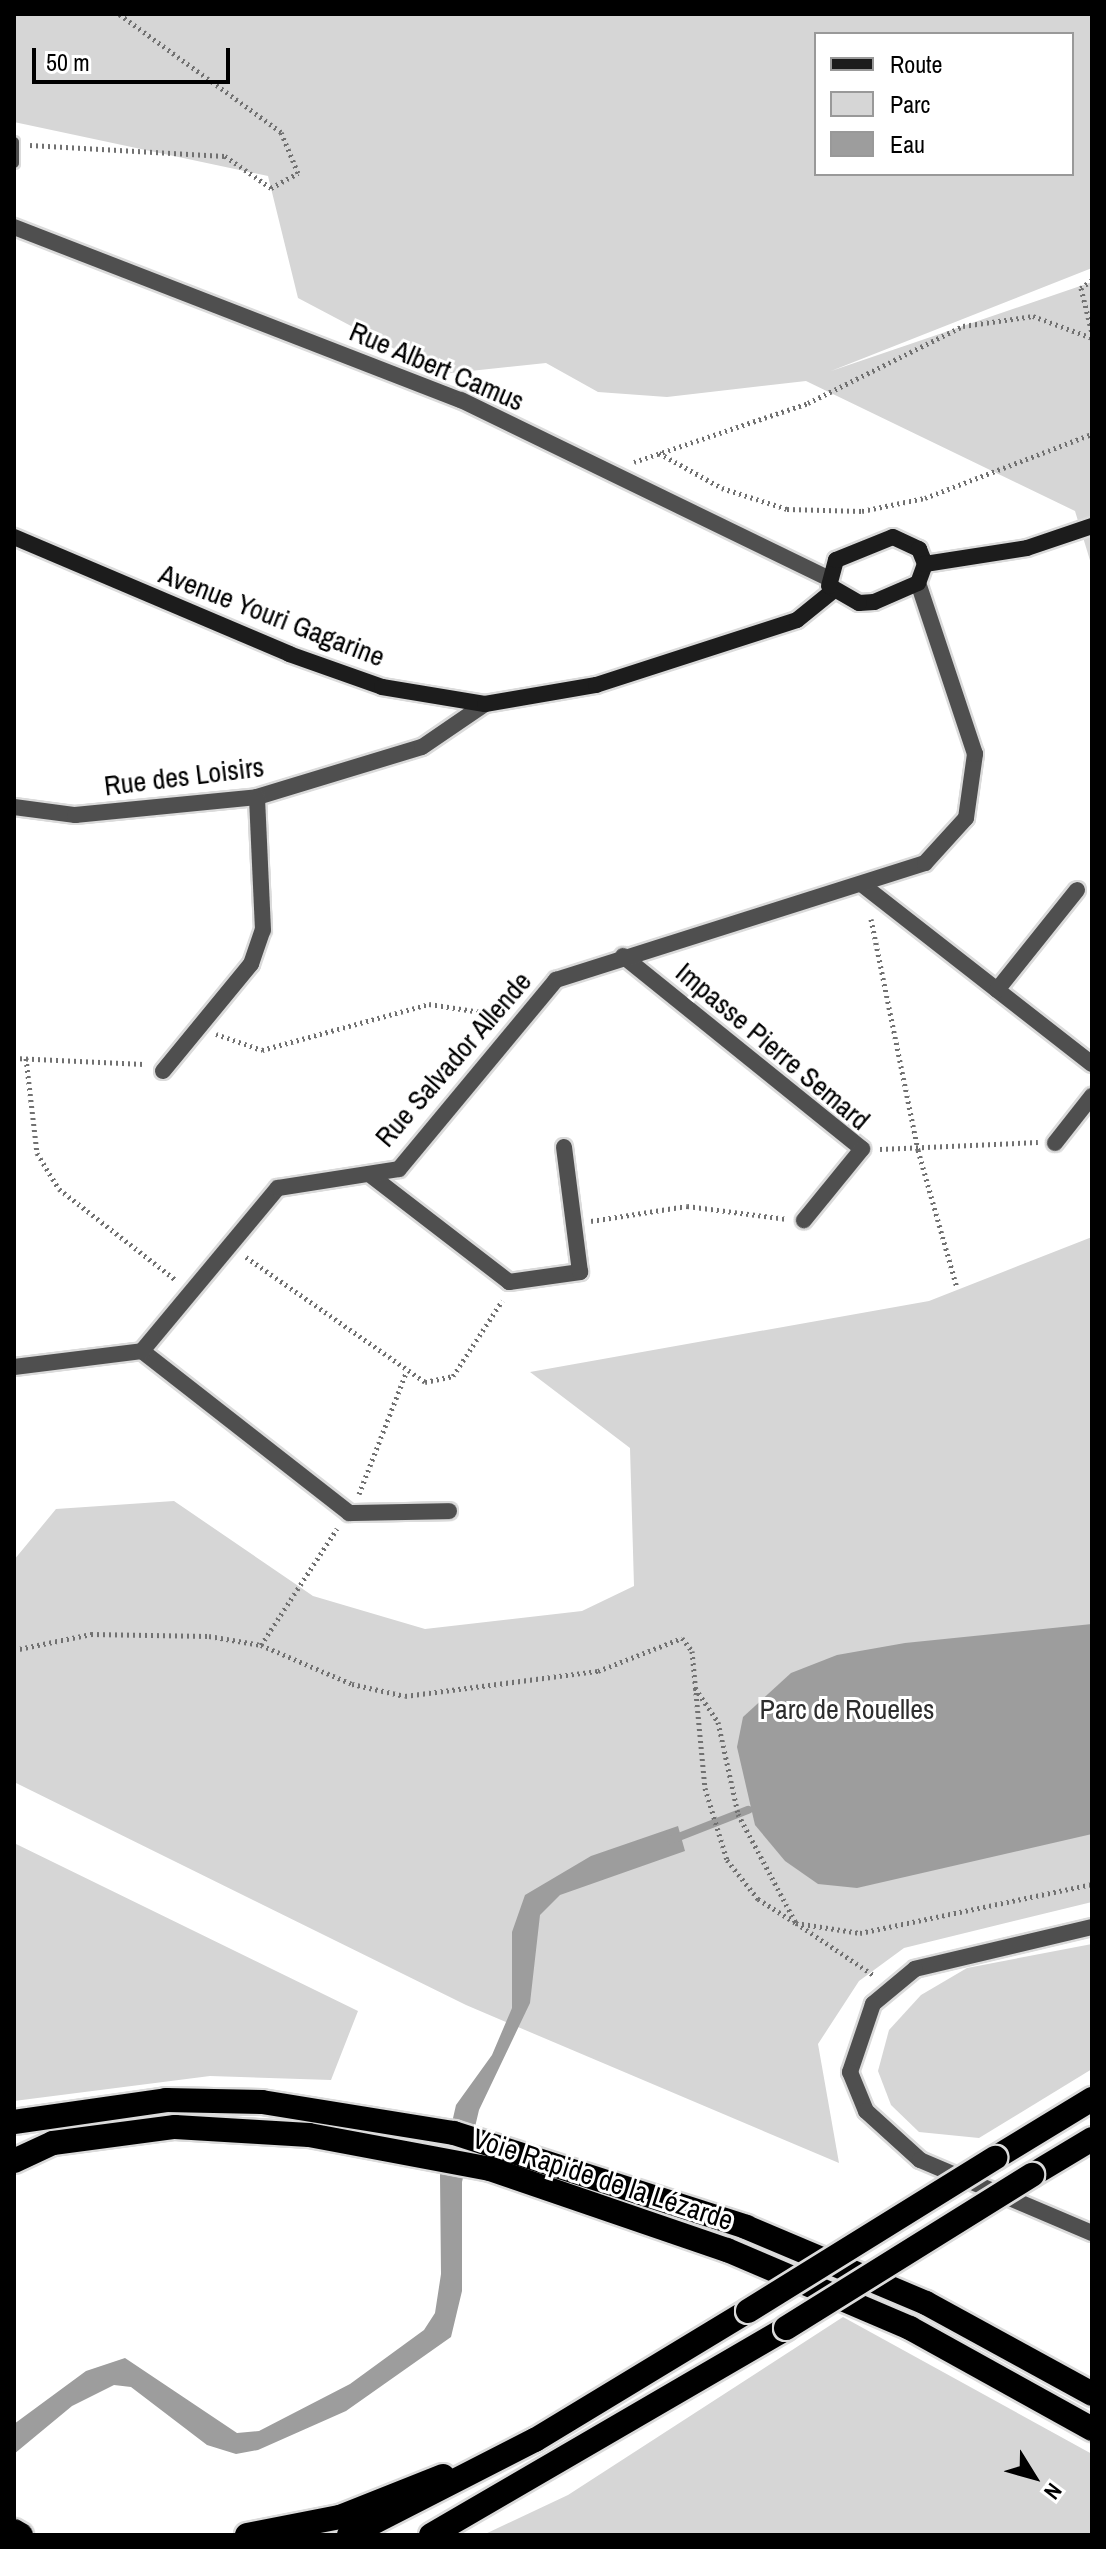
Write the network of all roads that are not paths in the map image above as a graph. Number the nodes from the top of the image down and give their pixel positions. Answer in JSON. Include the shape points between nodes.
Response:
{"nodes":[{"id":1,"x":16,"y":143,"type":"edge"},
{"id":2,"x":14,"y":163,"type":"edge"},
{"id":3,"x":14,"y":227,"type":"edge"},
{"id":4,"x":1092,"y":526,"type":"edge"},
{"id":5,"x":14,"y":537,"type":"edge"},
{"id":6,"x":925,"y":564,"type":"junction"},
{"id":7,"x":918,"y":583,"type":"junction"},
{"id":8,"x":831,"y":585,"type":"junction"},
{"id":9,"x":485,"y":704,"type":"junction"},
{"id":10,"x":257,"y":797,"type":"junction"},
{"id":11,"x":14,"y":807,"type":"edge"},
{"id":12,"x":864,"y":886,"type":"junction"},
{"id":13,"x":1077,"y":890,"type":"dead end"},
{"id":14,"x":623,"y":956,"type":"junction"},
{"id":15,"x":997,"y":990,"type":"junction"},
{"id":16,"x":1092,"y":1064,"type":"edge"},
{"id":17,"x":163,"y":1071,"type":"road end"},
{"id":18,"x":1092,"y":1096,"type":"edge"},
{"id":19,"x":1055,"y":1143,"type":"road end"},
{"id":20,"x":564,"y":1147,"type":"dead end"},
{"id":21,"x":369,"y":1174,"type":"junction"},
{"id":22,"x":804,"y":1220,"type":"road end"},
{"id":23,"x":142,"y":1351,"type":"junction"},
{"id":24,"x":14,"y":1367,"type":"edge"},
{"id":25,"x":449,"y":1511,"type":"dead end"},
{"id":26,"x":1092,"y":1927,"type":"edge"},
{"id":27,"x":1092,"y":2099,"type":"edge"},
{"id":28,"x":14,"y":2122,"type":"edge"},
{"id":29,"x":1092,"y":2139,"type":"edge"},
{"id":30,"x":14,"y":2161,"type":"edge"},
{"id":31,"x":1092,"y":2233,"type":"edge"},
{"id":32,"x":1092,"y":2394,"type":"edge"},
{"id":33,"x":1092,"y":2429,"type":"edge"},
{"id":34,"x":535,"y":2440,"type":"junction"},
{"id":35,"x":14,"y":2531,"type":"edge"},
{"id":36,"x":21,"y":2535,"type":"edge"},
{"id":37,"x":247,"y":2535,"type":"edge"},
{"id":38,"x":349,"y":2535,"type":"edge"},
{"id":39,"x":431,"y":2535,"type":"edge"}],
"edges":[{"from":1,"to":2,"type":"lane"},
{"from":3,"to":8,"type":"street","name":"Rue Albert Camus","via":[[461,400]]},
{"from":4,"to":6,"type":"street","via":[[1027,548]]},
{"from":5,"to":9,"type":"street","name":"Avenue Youri Gagarine","via":[[302,659],[382,687]]},
{"from":6,"to":7,"type":"street"},
{"from":6,"to":8,"type":"street","name":"Avenue Youri Gagarine","via":[[908,542],[875,539],[836,560]]},
{"from":7,"to":8,"type":"street","via":[[874,602]]},
{"from":7,"to":12,"type":"street","name":"Rue Salvador Allende","via":[[975,754],[966,818],[925,863]]},
{"from":8,"to":9,"type":"street","name":"Avenue Youri Gagarine","via":[[797,620],[596,685]]},
{"from":9,"to":10,"type":"street","name":"Rue des Loisirs","via":[[422,747]]},
{"from":10,"to":11,"type":"street","name":"Rue des Loisirs","via":[[75,815]]},
{"from":10,"to":17,"type":"street","via":[[263,930],[251,964]]},
{"from":12,"to":14,"type":"street","name":"Rue Salvador Allende"},
{"from":12,"to":15,"type":"street"},
{"from":13,"to":15,"type":"street"},
{"from":14,"to":21,"type":"street","name":"Rue Salvador Allende","via":[[556,980],[519,1018],[399,1169]]},
{"from":14,"to":22,"type":"street","name":"Impasse Pierre Semard","via":[[862,1149]]},
{"from":15,"to":16,"type":"street"},
{"from":18,"to":19,"type":"street"},
{"from":20,"to":21,"type":"street","via":[[580,1272],[509,1282]]},
{"from":21,"to":23,"type":"street","name":"Rue Salvador Allende","via":[[278,1188]]},
{"from":23,"to":24,"type":"street"},
{"from":23,"to":25,"type":"street","via":[[349,1513]]},
{"from":26,"to":31,"type":"street","via":[[943,1961],[889,1985],[853,2049],[850,2072],[866,2111],[920,2160]]},
{"from":27,"to":34,"type":"highway","bridge":true},
{"from":28,"to":32,"type":"highway","name":"Voie Rapide de la Lézarde","via":[[166,2100],[249,2101],[361,2113],[454,2133],[746,2227],[926,2303]]},
{"from":29,"to":39,"type":"highway","bridge":true,"via":[[786,2328]]},
{"from":30,"to":33,"type":"highway","name":"Voie Rapide de la Lézarde","via":[[53,2143],[175,2127],[309,2135],[490,2169],[727,2250],[910,2328]]},
{"from":34,"to":37,"type":"highway","via":[[340,2517]]},
{"from":34,"to":38,"type":"highway"},
{"from":35,"to":36,"type":"highway"}]}
